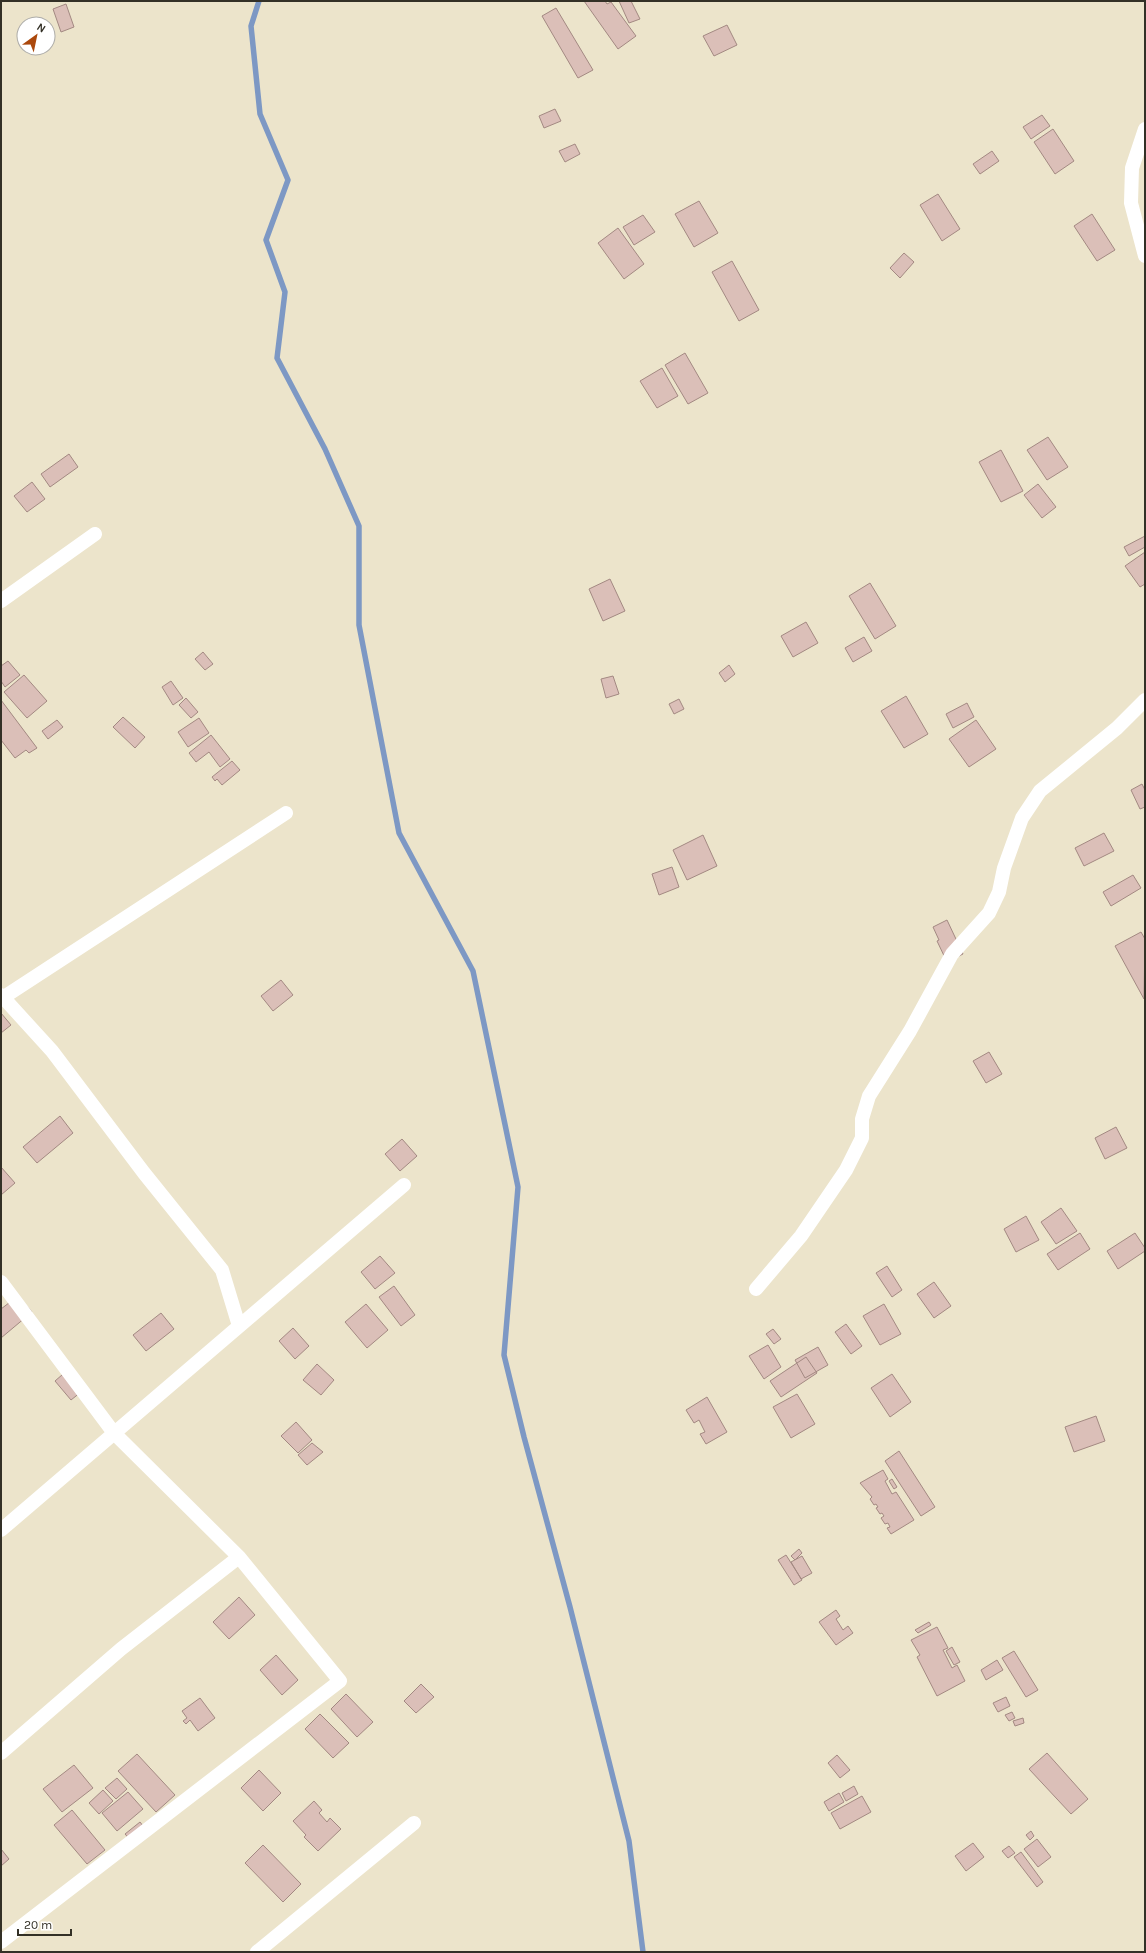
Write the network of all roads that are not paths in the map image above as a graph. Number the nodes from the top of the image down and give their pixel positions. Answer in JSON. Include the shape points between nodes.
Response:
{"nodes":[{"id":1,"x":1145,"y":129,"type":"edge"},
{"id":2,"x":1145,"y":256,"type":"edge"},
{"id":3,"x":95,"y":534,"type":"dead end"},
{"id":4,"x":1,"y":601,"type":"edge"},
{"id":5,"x":1145,"y":700,"type":"edge"},
{"id":6,"x":286,"y":812,"type":"dead end"},
{"id":7,"x":2,"y":997,"type":"edge"},
{"id":8,"x":404,"y":1185,"type":"dead end"},
{"id":9,"x":1,"y":1282,"type":"edge"},
{"id":10,"x":756,"y":1289,"type":"dead end"},
{"id":11,"x":239,"y":1326,"type":"junction"},
{"id":12,"x":114,"y":1433,"type":"junction"},
{"id":13,"x":1,"y":1530,"type":"edge"},
{"id":14,"x":239,"y":1557,"type":"junction"},
{"id":15,"x":1,"y":1753,"type":"edge"},
{"id":16,"x":414,"y":1823,"type":"dead end"},
{"id":17,"x":1,"y":1942,"type":"edge"},
{"id":18,"x":257,"y":1952,"type":"edge"}],
"edges":[{"from":1,"to":2,"type":"street","via":[[1132,168],[1131,203]]},
{"from":3,"to":4,"type":"street"},
{"from":5,"to":10,"type":"street","via":[[1118,728],[1040,791],[1022,818],[1004,868],[999,892],[989,913],[952,954],[910,1031],[869,1096],[862,1119],[862,1138],[846,1170],[800,1236]]},
{"from":6,"to":7,"type":"street"},
{"from":7,"to":11,"type":"street","via":[[52,1051],[144,1173],[222,1270]]},
{"from":8,"to":11,"type":"street"},
{"from":9,"to":12,"type":"street"},
{"from":11,"to":12,"type":"street"},
{"from":12,"to":13,"type":"street"},
{"from":12,"to":14,"type":"street"},
{"from":14,"to":15,"type":"street","via":[[121,1649]]},
{"from":14,"to":17,"type":"street","via":[[340,1681]]},
{"from":16,"to":18,"type":"street"}]}
